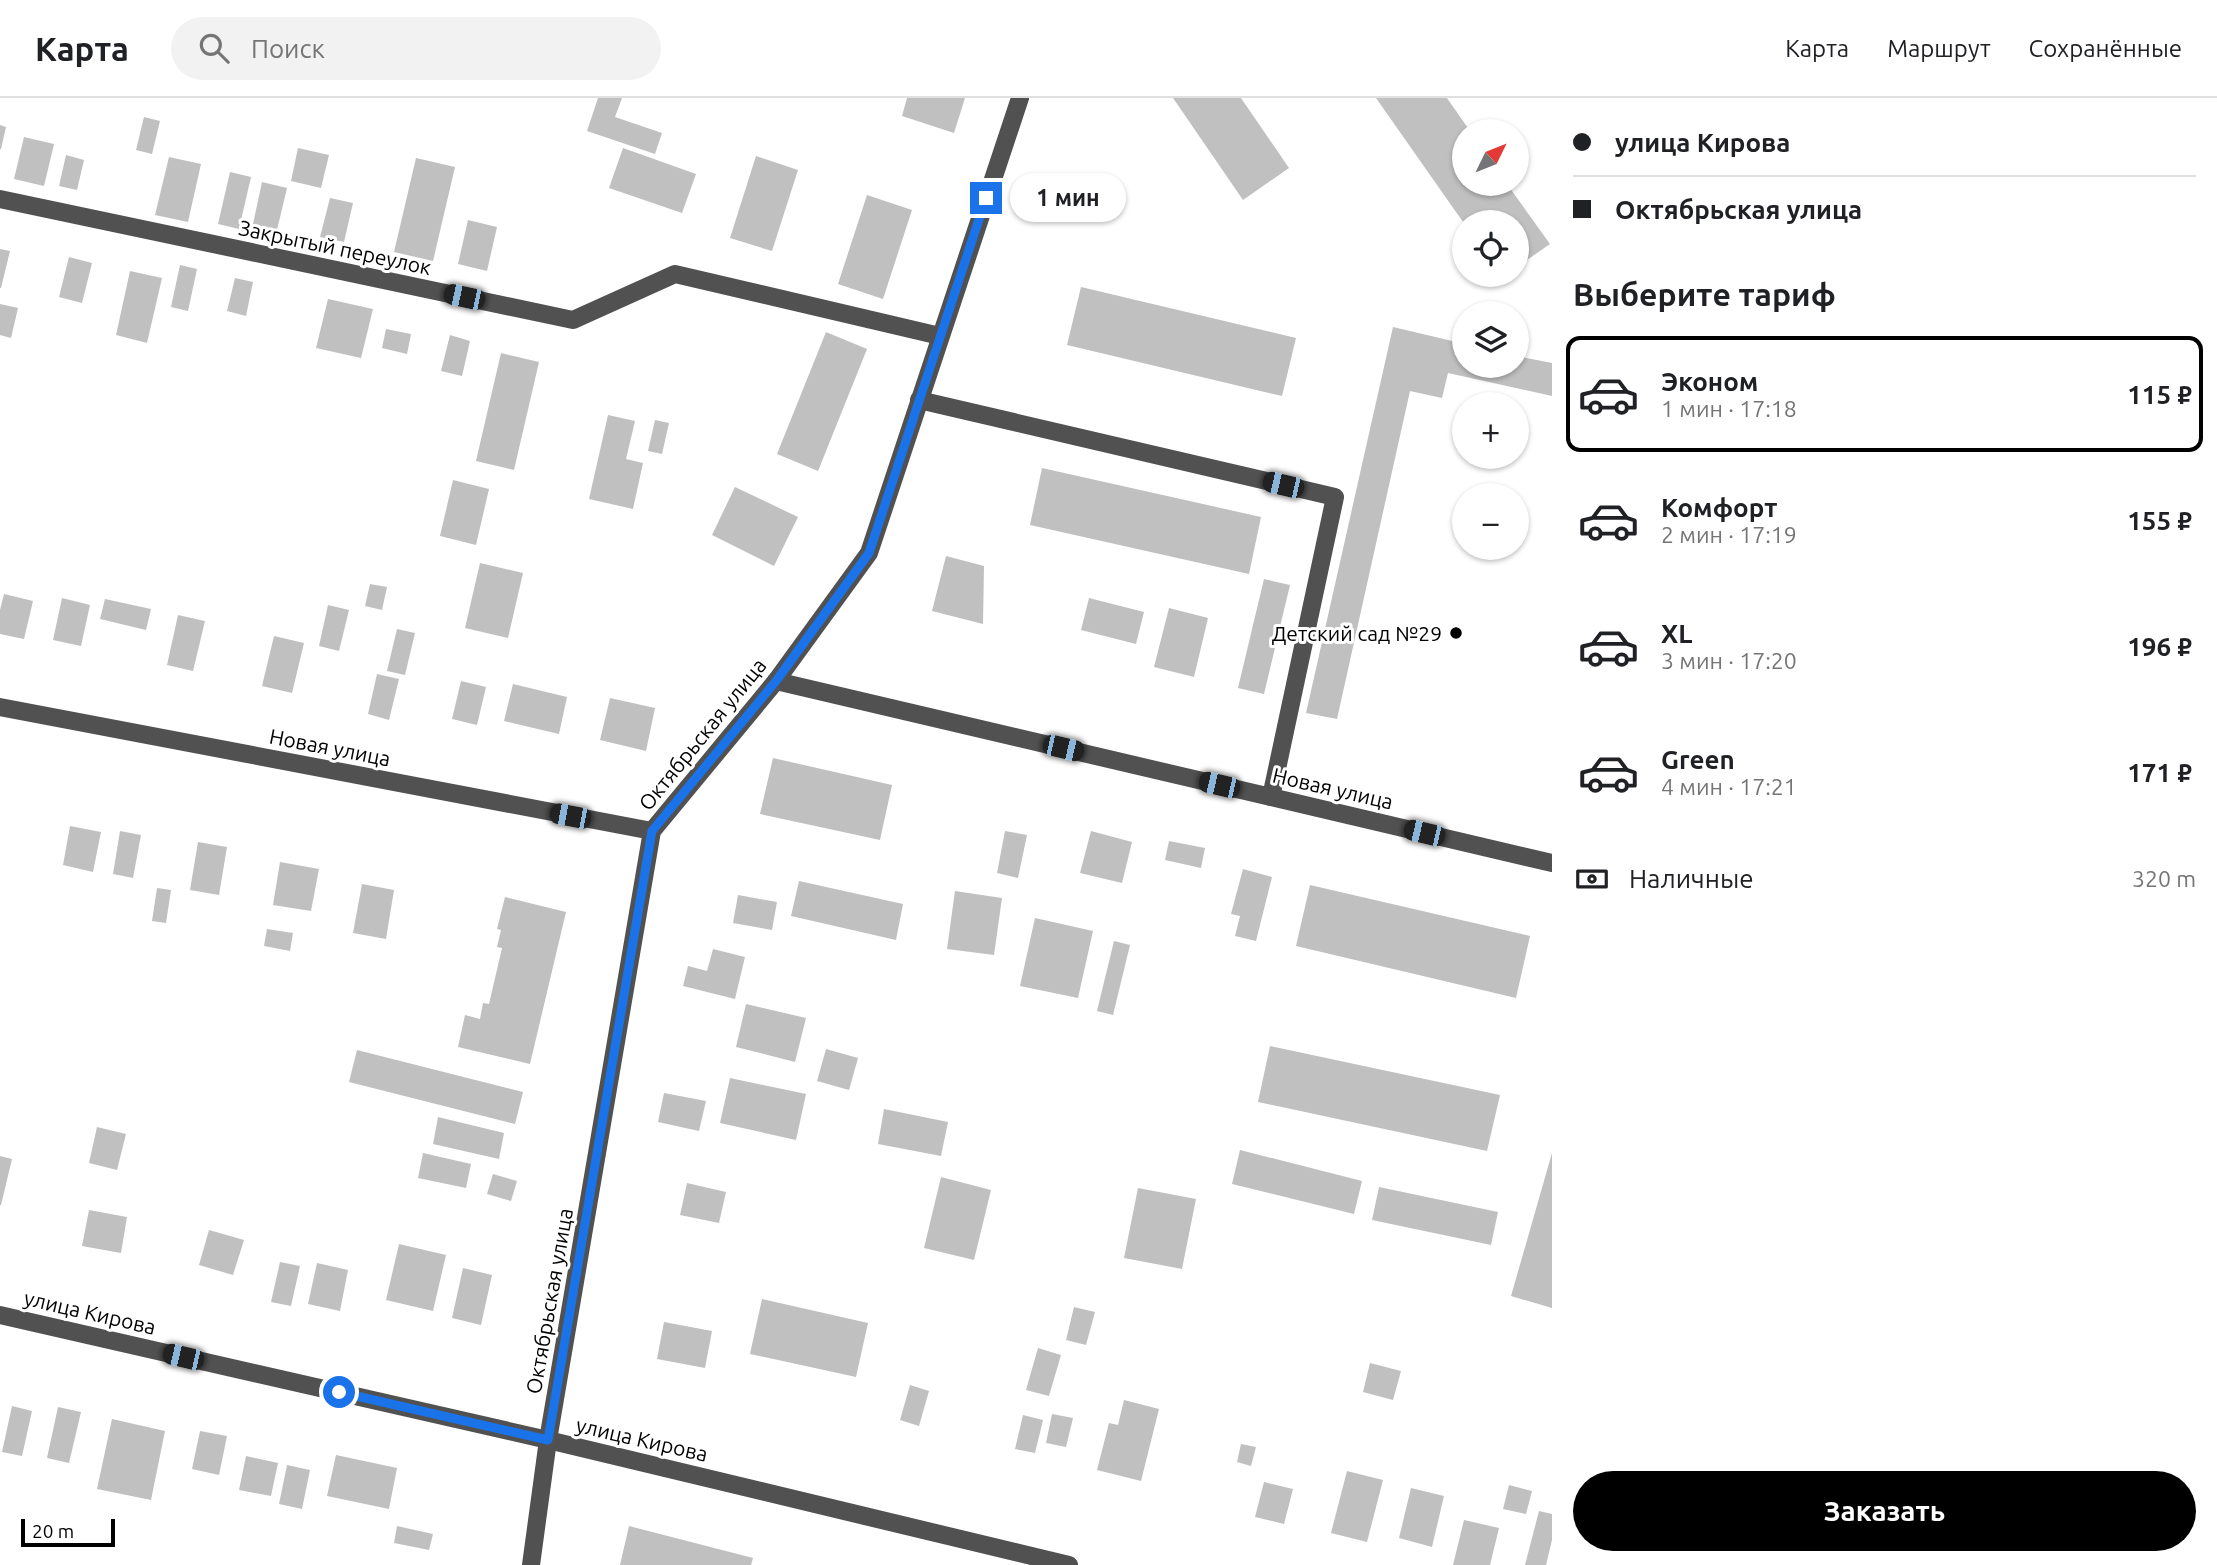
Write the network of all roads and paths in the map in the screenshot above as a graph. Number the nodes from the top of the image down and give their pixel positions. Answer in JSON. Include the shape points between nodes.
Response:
{"nodes":[{"id":1,"x":1020,"y":98,"type":"edge"},
{"id":2,"x":0,"y":199,"type":"edge"},
{"id":3,"x":940,"y":336,"type":"junction"},
{"id":4,"x":919,"y":400,"type":"junction"},
{"id":5,"x":776,"y":681,"type":"junction"},
{"id":6,"x":0,"y":707,"type":"edge"},
{"id":7,"x":1271,"y":797,"type":"junction"},
{"id":8,"x":652,"y":831,"type":"junction"},
{"id":9,"x":1552,"y":863,"type":"edge"},
{"id":10,"x":0,"y":1315,"type":"edge"},
{"id":11,"x":548,"y":1440,"type":"junction"},
{"id":12,"x":531,"y":1565,"type":"edge"},
{"id":13,"x":1069,"y":1565,"type":"edge"}],
"edges":[{"from":1,"to":3,"type":"street","name":"Октябрьская улица"},
{"from":2,"to":3,"type":"street","name":"Закрытый переулок","via":[[573,320],[676,274]]},
{"from":3,"to":4,"type":"street","name":"Октябрьская улица"},
{"from":4,"to":5,"type":"street","name":"Октябрьская улица","via":[[869,553]]},
{"from":4,"to":7,"type":"street","via":[[1335,497]]},
{"from":5,"to":7,"type":"street","name":"Новая улица"},
{"from":5,"to":8,"type":"street","name":"Октябрьская улица"},
{"from":6,"to":8,"type":"street","name":"Новая улица"},
{"from":7,"to":9,"type":"street","name":"Новая улица"},
{"from":8,"to":11,"type":"street","name":"Октябрьская улица"},
{"from":10,"to":11,"type":"street","name":"улица Кирова"},
{"from":11,"to":12,"type":"street","name":"Октябрьская улица"},
{"from":11,"to":13,"type":"street","name":"улица Кирова"}]}
